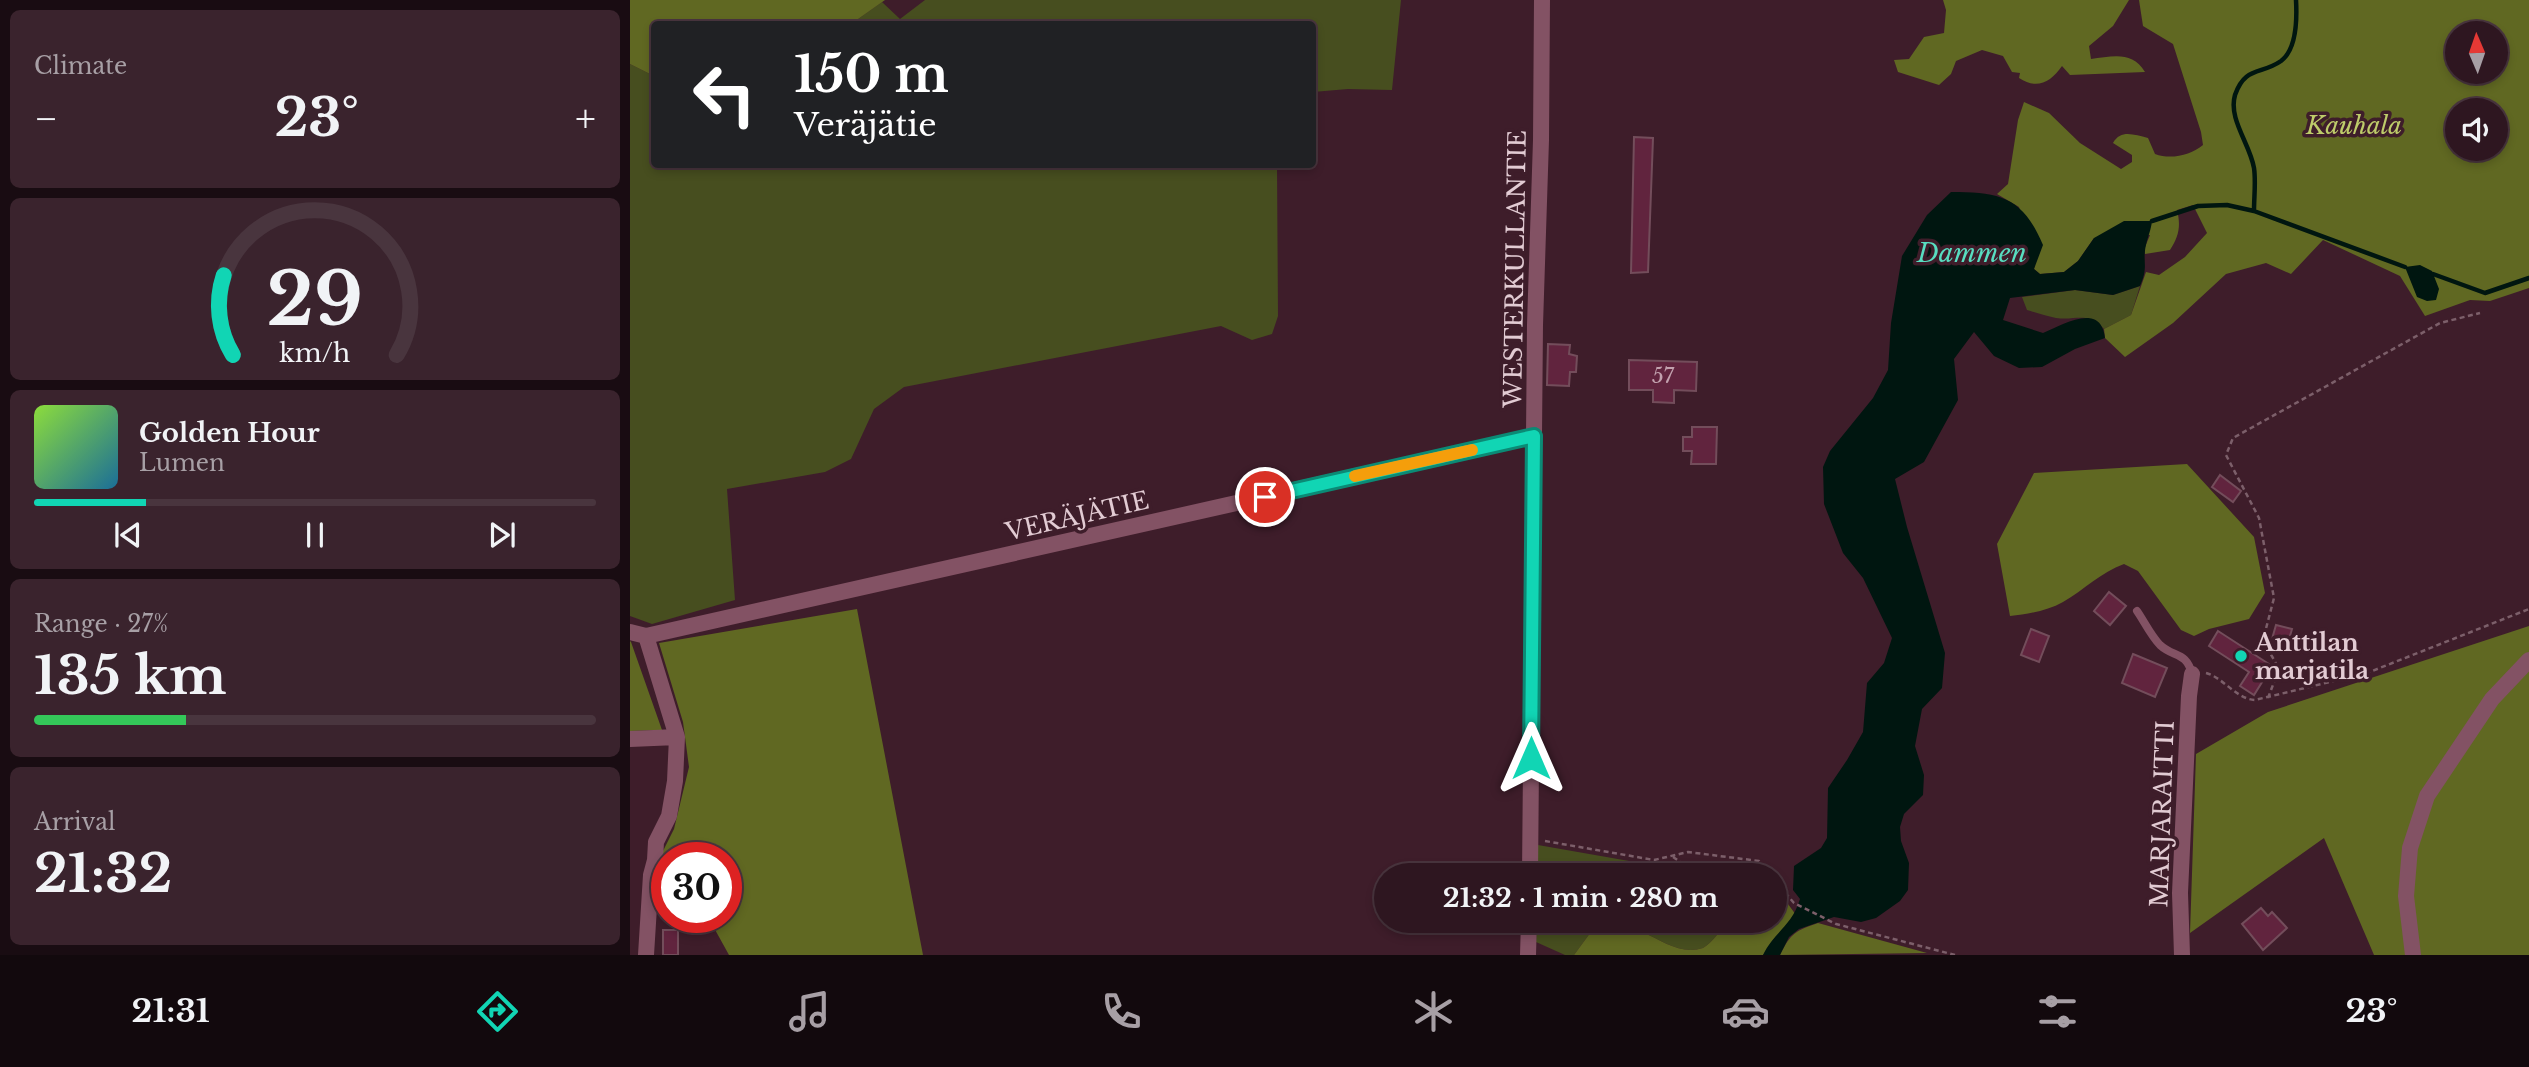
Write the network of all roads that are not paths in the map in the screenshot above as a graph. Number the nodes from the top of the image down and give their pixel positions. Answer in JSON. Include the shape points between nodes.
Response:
{"nodes":[{"id":1,"x":1542,"y":0,"type":"edge"},
{"id":2,"x":1534,"y":436,"type":"junction"},
{"id":3,"x":2137,"y":611,"type":"dead end"},
{"id":4,"x":638,"y":634,"type":"edge"},
{"id":5,"x":2529,"y":660,"type":"edge"},
{"id":6,"x":2192,"y":674,"type":"joint"},
{"id":7,"x":677,"y":737,"type":"junction"},
{"id":8,"x":630,"y":739,"type":"edge"},
{"id":9,"x":1530,"y":863,"type":"edge"},
{"id":10,"x":1529,"y":933,"type":"edge"},
{"id":11,"x":646,"y":955,"type":"edge"},
{"id":12,"x":1528,"y":955,"type":"edge"},
{"id":13,"x":2182,"y":955,"type":"edge"},
{"id":14,"x":2413,"y":955,"type":"edge"}],
"edges":[{"from":1,"to":2,"type":"street","name":"WESTERKULLANTIE"},
{"from":2,"to":4,"type":"street","name":"VERÄJÄTIE"},
{"from":2,"to":9,"type":"street","name":"WESTERKULLANTIE"},
{"from":3,"to":6,"type":"lane","via":[[2159,645],[2183,657]]},
{"from":4,"to":7,"type":"street"},
{"from":5,"to":14,"type":"street","via":[[2492,699],[2427,796],[2410,848],[2406,896]]},
{"from":6,"to":13,"type":"street","name":"MARJARAITTI","via":[[2180,893]]},
{"from":7,"to":8,"type":"street"},
{"from":7,"to":11,"type":"street","via":[[669,816],[656,842],[651,876]]},
{"from":10,"to":12,"type":"street"}]}
